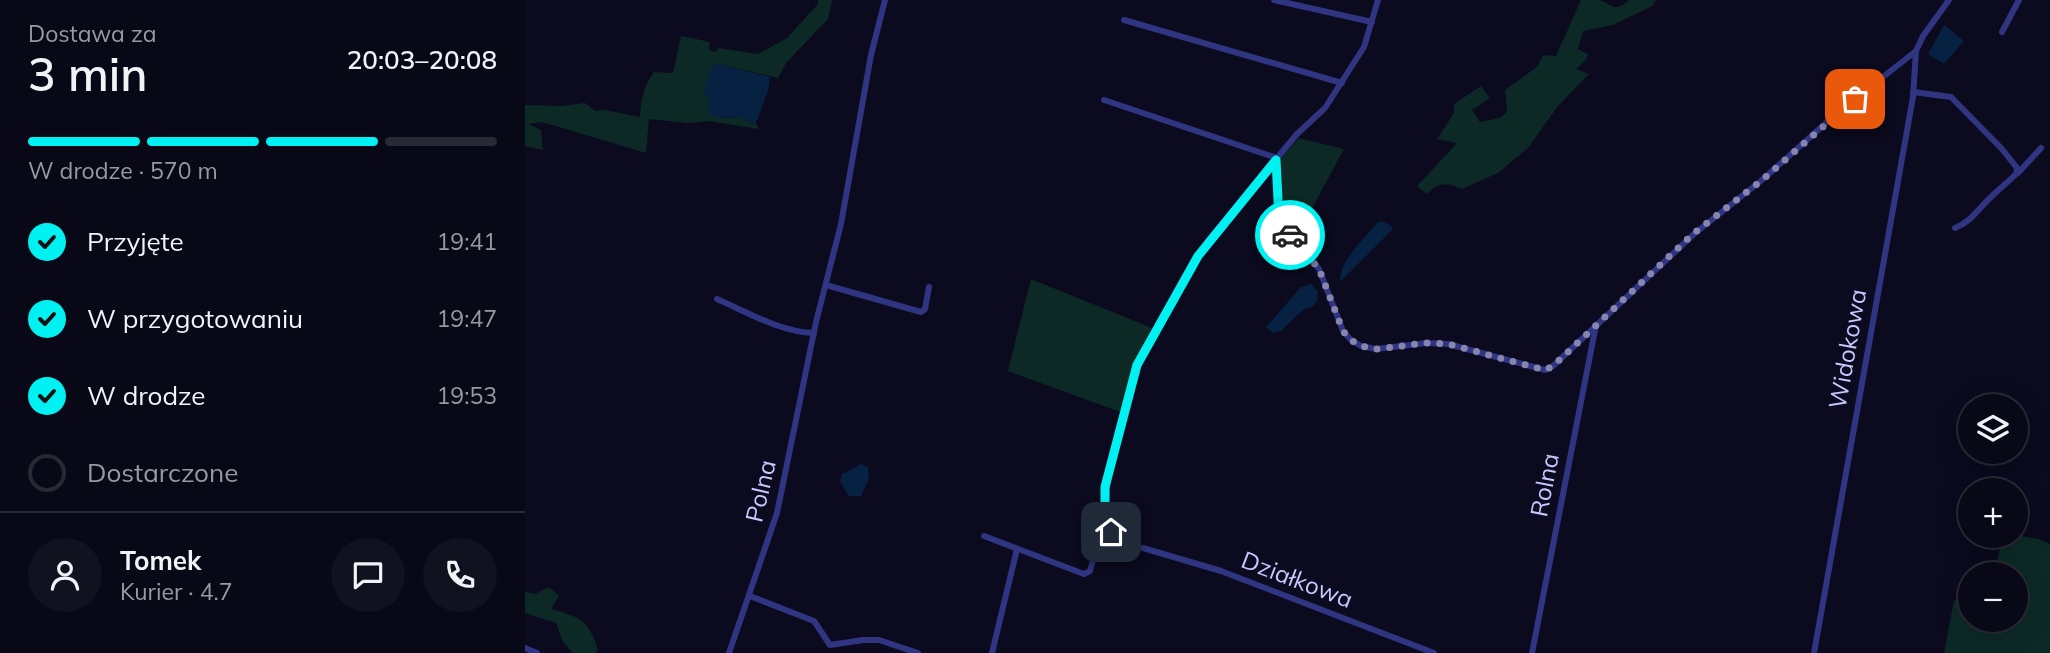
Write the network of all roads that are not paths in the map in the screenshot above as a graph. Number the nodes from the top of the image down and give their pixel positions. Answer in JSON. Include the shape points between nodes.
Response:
{"nodes":[{"id":1,"x":885,"y":0,"type":"edge"},
{"id":2,"x":1274,"y":0,"type":"edge"},
{"id":3,"x":1378,"y":0,"type":"edge"},
{"id":4,"x":1949,"y":0,"type":"edge"},
{"id":5,"x":2019,"y":0,"type":"edge"},
{"id":6,"x":1125,"y":20,"type":"dead end"},
{"id":7,"x":1373,"y":21,"type":"junction"},
{"id":8,"x":2002,"y":32,"type":"dead end"},
{"id":9,"x":1916,"y":51,"type":"junction"},
{"id":10,"x":1342,"y":83,"type":"junction"},
{"id":11,"x":1913,"y":92,"type":"junction"},
{"id":12,"x":1104,"y":100,"type":"dead end"},
{"id":13,"x":2041,"y":148,"type":"dead end"},
{"id":14,"x":1277,"y":159,"type":"junction"},
{"id":15,"x":2016,"y":174,"type":"junction"},
{"id":16,"x":1955,"y":229,"type":"dead end"},
{"id":17,"x":826,"y":285,"type":"junction"},
{"id":18,"x":929,"y":287,"type":"dead end"},
{"id":19,"x":717,"y":299,"type":"dead end"},
{"id":20,"x":1596,"y":324,"type":"junction"},
{"id":21,"x":814,"y":333,"type":"junction"},
{"id":22,"x":1107,"y":524,"type":"junction"},
{"id":23,"x":1111,"y":532,"type":"dead end"},
{"id":24,"x":983,"y":536,"type":"dead end"},
{"id":25,"x":1143,"y":548,"type":"dead end"},
{"id":26,"x":1017,"y":549,"type":"junction"},
{"id":27,"x":750,"y":596,"type":"junction"},
{"id":28,"x":525,"y":648,"type":"edge"},
{"id":29,"x":537,"y":653,"type":"edge"},
{"id":30,"x":729,"y":653,"type":"edge"},
{"id":31,"x":919,"y":653,"type":"edge"},
{"id":32,"x":992,"y":653,"type":"edge"},
{"id":33,"x":1434,"y":653,"type":"edge"},
{"id":34,"x":1532,"y":653,"type":"edge"},
{"id":35,"x":1814,"y":653,"type":"edge"}],
"edges":[{"from":1,"to":17,"type":"street","name":"Polna"},
{"from":2,"to":7,"type":"street"},
{"from":3,"to":7,"type":"street"},
{"from":4,"to":9,"type":"street"},
{"from":5,"to":8,"type":"street"},
{"from":6,"to":10,"type":"street"},
{"from":7,"to":10,"type":"street","via":[[1364,47]]},
{"from":9,"to":11,"type":"street","name":"Widokowa"},
{"from":9,"to":20,"type":"street","via":[[1694,233]]},
{"from":10,"to":14,"type":"street"},
{"from":11,"to":15,"type":"street","via":[[1951,97],[2002,149],[2017,168]]},
{"from":11,"to":35,"type":"street","name":"Widokowa"},
{"from":12,"to":14,"type":"street"},
{"from":13,"to":15,"type":"street"},
{"from":14,"to":20,"type":"street","via":[[1279,220],[1319,269],[1343,331],[1361,346],[1448,344],[1545,370]]},
{"from":14,"to":22,"type":"street","via":[[1198,256],[1137,365],[1105,487]]},
{"from":15,"to":16,"type":"street"},
{"from":17,"to":18,"type":"street","via":[[921,312]]},
{"from":17,"to":21,"type":"street","name":"Polna"},
{"from":19,"to":21,"type":"street","via":[[782,327]]},
{"from":20,"to":34,"type":"street","name":"Rolna"},
{"from":21,"to":27,"type":"street","name":"Polna","via":[[777,513]]},
{"from":22,"to":23,"type":"street"},
{"from":22,"to":26,"type":"street","via":[[1090,571],[1084,574]]},
{"from":24,"to":26,"type":"street"},
{"from":25,"to":33,"type":"street","name":"Działkowa","via":[[1221,571]]},
{"from":26,"to":32,"type":"street"},
{"from":27,"to":30,"type":"street","name":"Polna"},
{"from":27,"to":31,"type":"street","via":[[811,619],[830,645],[879,640]]},
{"from":28,"to":29,"type":"street"}]}
